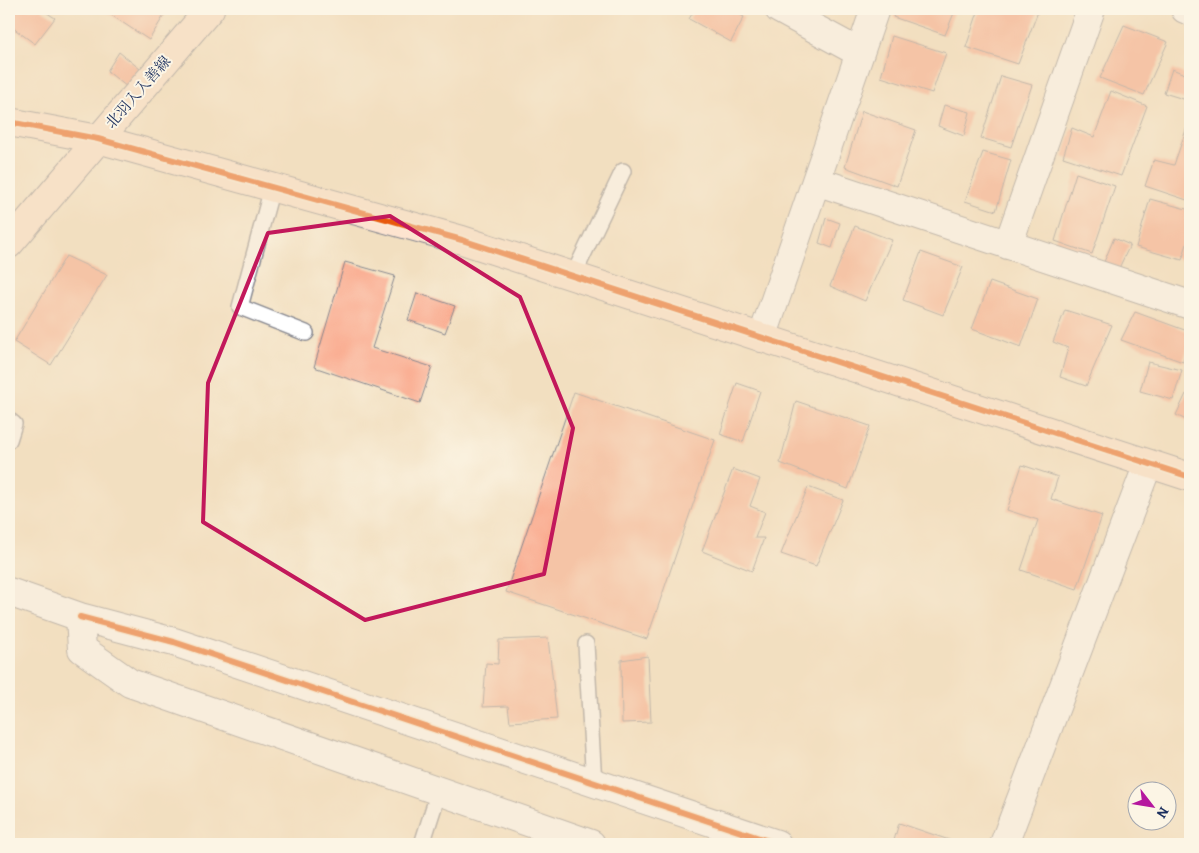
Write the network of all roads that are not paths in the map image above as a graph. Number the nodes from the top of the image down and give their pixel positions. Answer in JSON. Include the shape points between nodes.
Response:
{"nodes":[{"id":1,"x":210,"y":9,"type":"edge"},
{"id":2,"x":779,"y":9,"type":"edge"},
{"id":3,"x":875,"y":9,"type":"edge"},
{"id":4,"x":1091,"y":9,"type":"edge"},
{"id":5,"x":1185,"y":9,"type":"edge"},
{"id":6,"x":1190,"y":11,"type":"edge"},
{"id":7,"x":860,"y":53,"type":"junction"},
{"id":8,"x":9,"y":122,"type":"edge"},
{"id":9,"x":98,"y":139,"type":"junction"},
{"id":10,"x":623,"y":171,"type":"dead end"},
{"id":11,"x":816,"y":181,"type":"junction"},
{"id":12,"x":272,"y":188,"type":"junction"},
{"id":13,"x":9,"y":244,"type":"edge"},
{"id":14,"x":1008,"y":245,"type":"junction"},
{"id":15,"x":572,"y":276,"type":"junction"},
{"id":16,"x":1190,"y":305,"type":"edge"},
{"id":17,"x":306,"y":333,"type":"dead end"},
{"id":18,"x":762,"y":338,"type":"junction"},
{"id":19,"x":9,"y":420,"type":"edge"},
{"id":20,"x":9,"y":440,"type":"edge"},
{"id":21,"x":1148,"y":464,"type":"junction"},
{"id":22,"x":1190,"y":477,"type":"edge"},
{"id":23,"x":9,"y":592,"type":"edge"},
{"id":24,"x":80,"y":617,"type":"junction"},
{"id":25,"x":586,"y":644,"type":"dead end"},
{"id":26,"x":594,"y":784,"type":"junction"},
{"id":27,"x":439,"y":791,"type":"junction"},
{"id":28,"x":583,"y":843,"type":"edge"},
{"id":29,"x":422,"y":844,"type":"edge"},
{"id":30,"x":777,"y":844,"type":"edge"},
{"id":31,"x":1004,"y":844,"type":"edge"}],
"edges":[{"from":1,"to":9,"type":"street","name":"北羽入入善線"},
{"from":2,"to":7,"type":"street"},
{"from":3,"to":7,"type":"street"},
{"from":4,"to":14,"type":"street"},
{"from":5,"to":6,"type":"street"},
{"from":7,"to":11,"type":"street"},
{"from":8,"to":9,"type":"street"},
{"from":9,"to":12,"type":"street"},
{"from":9,"to":13,"type":"street","name":"北羽入入善線"},
{"from":10,"to":15,"type":"lane"},
{"from":11,"to":14,"type":"street"},
{"from":11,"to":18,"type":"street"},
{"from":12,"to":15,"type":"street","via":[[462,240]]},
{"from":12,"to":17,"type":"lane","via":[[240,307]]},
{"from":14,"to":16,"type":"street"},
{"from":15,"to":18,"type":"street"},
{"from":18,"to":21,"type":"street"},
{"from":19,"to":20,"type":"lane","via":[[14,424]]},
{"from":21,"to":22,"type":"street"},
{"from":21,"to":31,"type":"street"},
{"from":23,"to":24,"type":"street"},
{"from":24,"to":26,"type":"street","via":[[174,642]]},
{"from":24,"to":27,"type":"street","via":[[82,649],[130,683]]},
{"from":25,"to":26,"type":"lane"},
{"from":26,"to":30,"type":"street"},
{"from":27,"to":28,"type":"street"},
{"from":27,"to":29,"type":"lane"}]}
